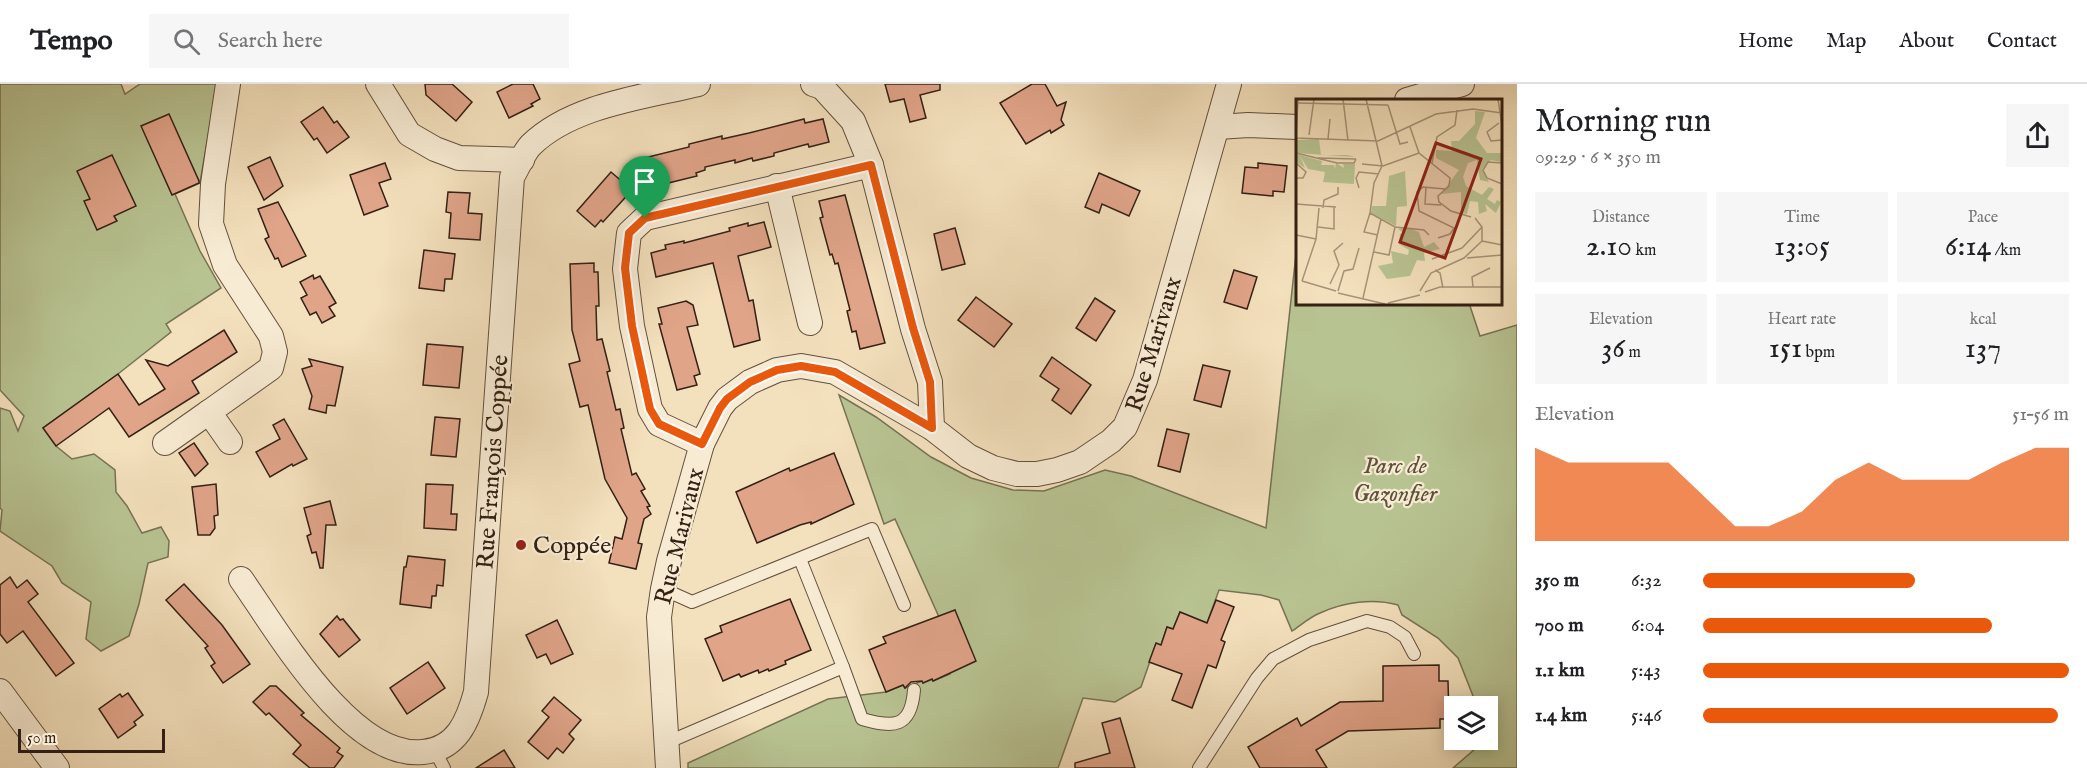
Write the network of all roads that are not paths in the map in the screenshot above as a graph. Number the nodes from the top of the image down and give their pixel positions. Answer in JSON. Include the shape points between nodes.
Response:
{"nodes":[{"id":1,"x":228,"y":84,"type":"edge"},
{"id":2,"x":378,"y":84,"type":"edge"},
{"id":3,"x":698,"y":84,"type":"edge"},
{"id":4,"x":1229,"y":84,"type":"edge"},
{"id":5,"x":1462,"y":84,"type":"edge"},
{"id":6,"x":820,"y":85,"type":"edge"},
{"id":7,"x":1410,"y":99,"type":"edge"},
{"id":8,"x":1218,"y":127,"type":"junction"},
{"id":9,"x":1296,"y":127,"type":"edge"},
{"id":10,"x":522,"y":160,"type":"junction"},
{"id":11,"x":871,"y":165,"type":"junction"},
{"id":12,"x":777,"y":186,"type":"junction"},
{"id":13,"x":810,"y":323,"type":"dead end"},
{"id":14,"x":208,"y":412,"type":"junction"},
{"id":15,"x":932,"y":428,"type":"junction"},
{"id":16,"x":230,"y":442,"type":"dead end"},
{"id":17,"x":165,"y":443,"type":"dead end"},
{"id":18,"x":702,"y":444,"type":"junction"},
{"id":19,"x":800,"y":559,"type":"junction"},
{"id":20,"x":241,"y":579,"type":"dead end"},
{"id":21,"x":663,"y":589,"type":"junction"},
{"id":22,"x":904,"y":605,"type":"dead end"},
{"id":23,"x":1414,"y":654,"type":"dead end"},
{"id":24,"x":843,"y":667,"type":"junction"},
{"id":25,"x":914,"y":690,"type":"dead end"},
{"id":26,"x":0,"y":691,"type":"edge"},
{"id":27,"x":666,"y":743,"type":"junction"},
{"id":28,"x":440,"y":759,"type":"edge"},
{"id":29,"x":57,"y":768,"type":"edge"},
{"id":30,"x":668,"y":768,"type":"edge"},
{"id":31,"x":1199,"y":768,"type":"edge"}],
"edges":[{"from":1,"to":14,"type":"street","via":[[211,224],[225,265],[271,336],[276,352],[271,368]]},
{"from":2,"to":10,"type":"street","via":[[409,134],[435,149],[459,158]]},
{"from":3,"to":10,"type":"street","name":"Rue François Coppée","via":[[590,109],[530,146]]},
{"from":4,"to":8,"type":"street","name":"Rue Marivaux"},
{"from":5,"to":7,"type":"street"},
{"from":6,"to":11,"type":"street","via":[[854,121]]},
{"from":8,"to":9,"type":"street"},
{"from":8,"to":15,"type":"street","name":"Rue Marivaux","via":[[1145,380],[1125,427],[1112,441],[1080,462],[1058,470],[1017,474],[968,456]]},
{"from":10,"to":28,"type":"street","name":"Rue François Coppée","via":[[512,177],[477,692],[470,716]]},
{"from":11,"to":12,"type":"street"},
{"from":11,"to":15,"type":"street","via":[[930,382]]},
{"from":12,"to":13,"type":"street"},
{"from":12,"to":18,"type":"street","via":[[645,218],[629,233],[625,268],[632,326],[650,409],[659,424]]},
{"from":14,"to":16,"type":"street"},
{"from":14,"to":17,"type":"street"},
{"from":15,"to":18,"type":"street","name":"Rue Marivaux","via":[[835,372],[801,366],[777,370],[750,382],[727,399]]},
{"from":18,"to":21,"type":"street","name":"Rue Marivaux"},
{"from":19,"to":21,"type":"lane","via":[[692,602]]},
{"from":19,"to":22,"type":"lane","via":[[872,529]]},
{"from":19,"to":24,"type":"lane"},
{"from":20,"to":28,"type":"street","name":"Rue François Coppée","via":[[319,690],[352,723],[382,743]]},
{"from":21,"to":27,"type":"street","name":"Rue Marivaux","via":[[659,617]]},
{"from":23,"to":31,"type":"lane","via":[[1405,637],[1390,627],[1367,621],[1309,640],[1273,659]]},
{"from":24,"to":25,"type":"lane","via":[[862,719],[896,724],[913,707]]},
{"from":24,"to":27,"type":"lane"},
{"from":26,"to":29,"type":"street"},
{"from":27,"to":30,"type":"street","name":"Rue Marivaux"}]}
